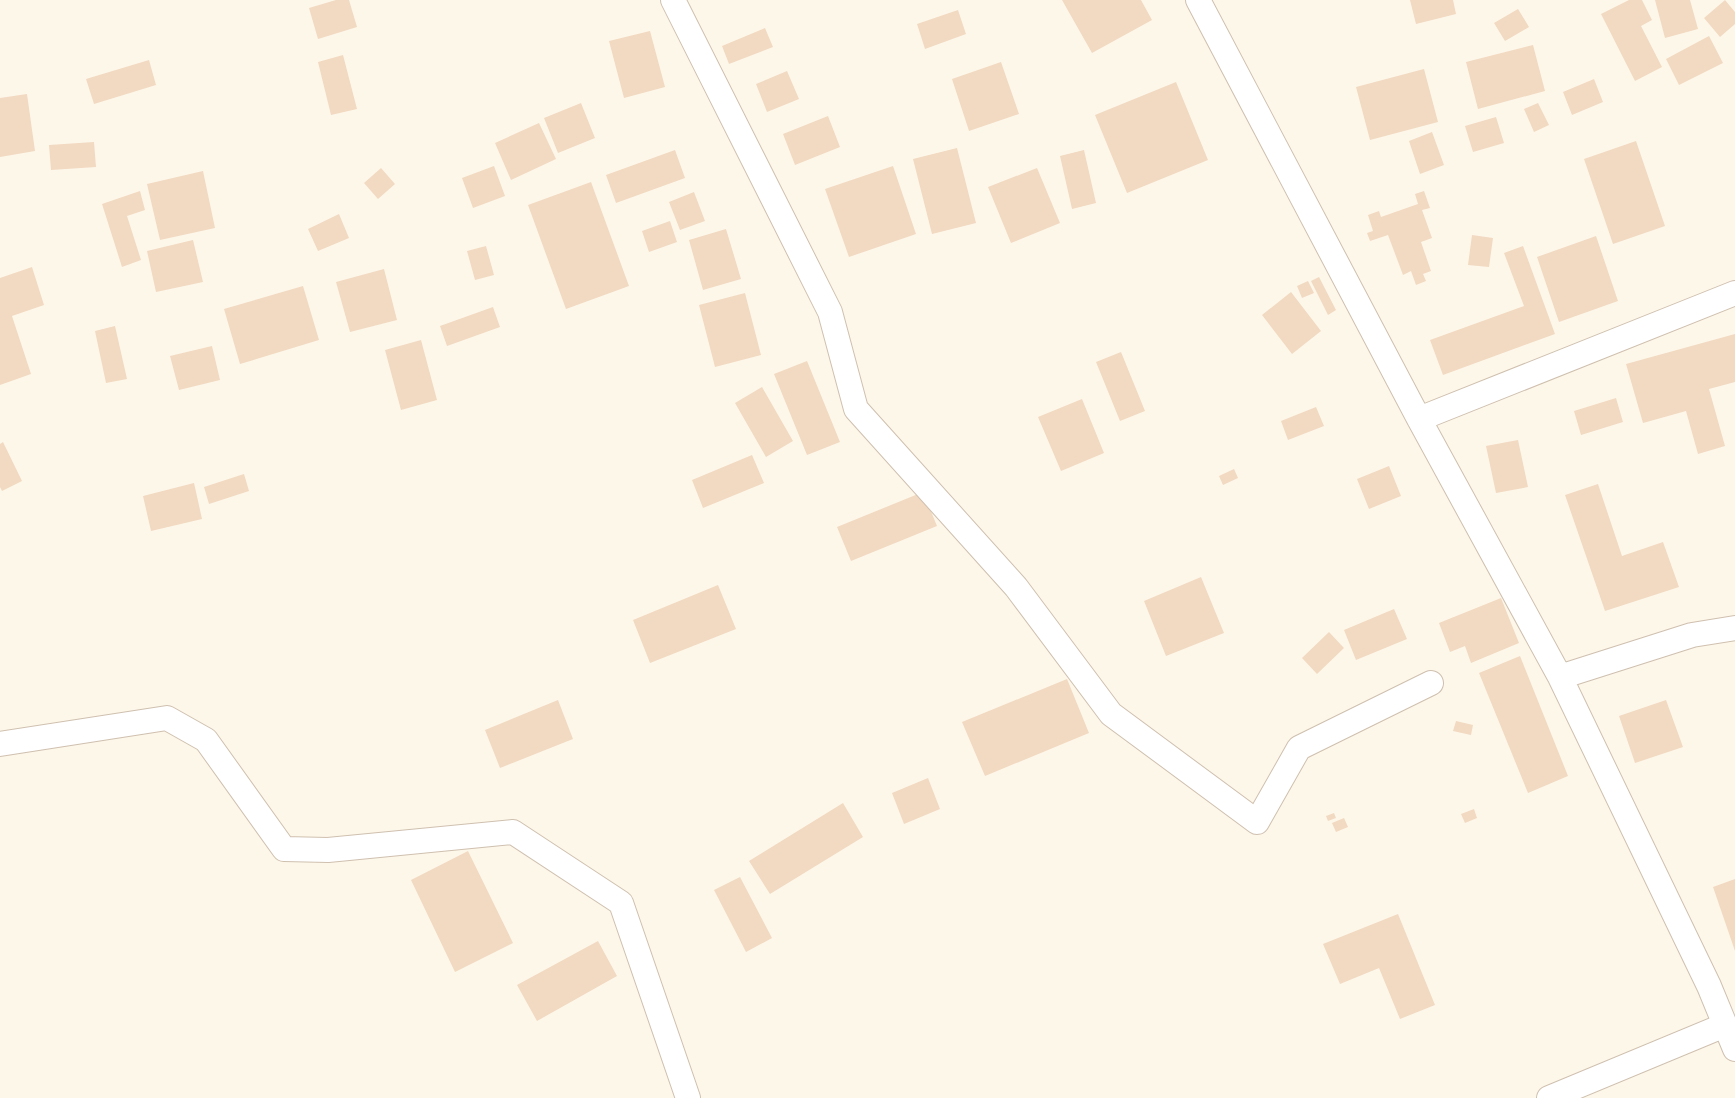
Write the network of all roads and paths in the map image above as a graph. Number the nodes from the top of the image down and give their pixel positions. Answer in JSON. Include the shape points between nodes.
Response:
{"nodes":[{"id":1,"x":673,"y":0,"type":"edge"},
{"id":2,"x":1198,"y":0,"type":"edge"},
{"id":3,"x":1735,"y":293,"type":"edge"},
{"id":4,"x":1419,"y":419,"type":"junction"},
{"id":5,"x":1735,"y":628,"type":"edge"},
{"id":6,"x":1560,"y":677,"type":"junction"},
{"id":7,"x":1431,"y":683,"type":"dead end"},
{"id":8,"x":0,"y":744,"type":"edge"},
{"id":9,"x":1725,"y":1025,"type":"junction"},
{"id":10,"x":1735,"y":1049,"type":"edge"},
{"id":11,"x":688,"y":1098,"type":"edge"},
{"id":12,"x":1549,"y":1098,"type":"edge"}],
"edges":[{"from":1,"to":7,"type":"street","via":[[830,312],[856,410],[1016,587],[1111,714],[1257,822],[1299,748]]},
{"from":2,"to":4,"type":"street"},
{"from":3,"to":4,"type":"street"},
{"from":4,"to":6,"type":"street"},
{"from":5,"to":6,"type":"street","via":[[1692,635]]},
{"from":6,"to":9,"type":"street"},
{"from":8,"to":11,"type":"street","via":[[167,718],[206,740],[284,849],[328,850],[513,832],[621,903]]},
{"from":9,"to":10,"type":"street"},
{"from":9,"to":12,"type":"street"}]}
